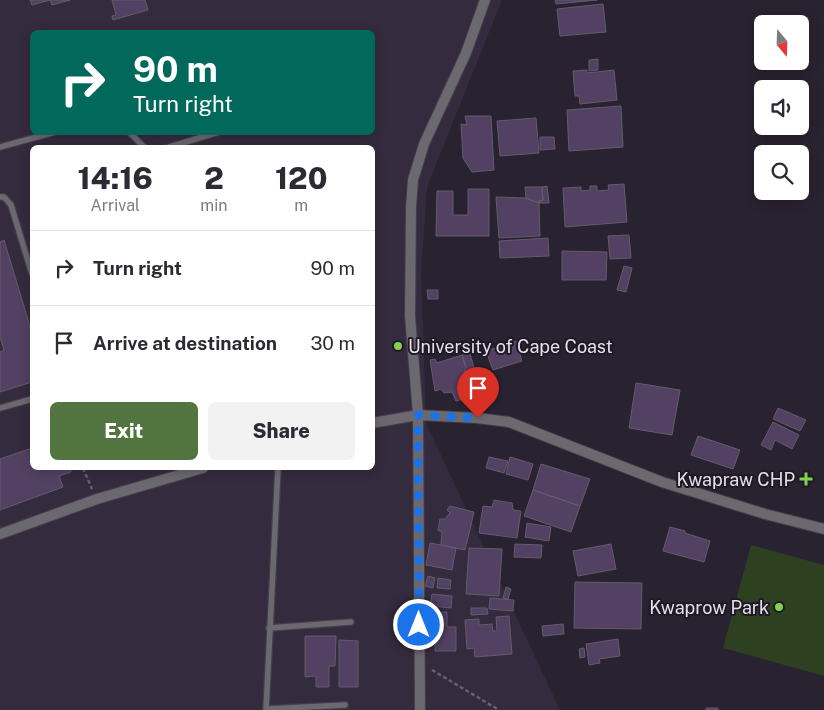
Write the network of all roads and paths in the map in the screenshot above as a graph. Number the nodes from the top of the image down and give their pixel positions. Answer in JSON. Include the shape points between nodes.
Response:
{"nodes":[{"id":1,"x":485,"y":0,"type":"edge"},
{"id":2,"x":44,"y":135,"type":"edge"},
{"id":3,"x":132,"y":135,"type":"edge"},
{"id":4,"x":208,"y":135,"type":"edge"},
{"id":5,"x":142,"y":145,"type":"edge"},
{"id":6,"x":176,"y":145,"type":"edge"},
{"id":7,"x":0,"y":147,"type":"edge"},
{"id":8,"x":0,"y":196,"type":"edge"},
{"id":9,"x":30,"y":267,"type":"edge"},
{"id":10,"x":30,"y":400,"type":"edge"},
{"id":11,"x":0,"y":408,"type":"edge"},
{"id":12,"x":418,"y":415,"type":"junction"},
{"id":13,"x":375,"y":422,"type":"edge"},
{"id":14,"x":84,"y":470,"type":"edge"},
{"id":15,"x":196,"y":470,"type":"edge"},
{"id":16,"x":278,"y":470,"type":"edge"},
{"id":17,"x":97,"y":499,"type":"junction"},
{"id":18,"x":824,"y":529,"type":"edge"},
{"id":19,"x":0,"y":534,"type":"edge"},
{"id":20,"x":351,"y":622,"type":"dead end"},
{"id":21,"x":269,"y":628,"type":"junction"},
{"id":22,"x":420,"y":663,"type":"junction"},
{"id":23,"x":345,"y":705,"type":"dead end"},
{"id":24,"x":266,"y":710,"type":"edge"},
{"id":25,"x":420,"y":710,"type":"edge"},
{"id":26,"x":499,"y":710,"type":"edge"}],
"edges":[{"from":1,"to":12,"type":"street","via":[[466,53],[424,144],[414,180],[410,316]]},
{"from":2,"to":7,"type":"lane"},
{"from":3,"to":5,"type":"lane"},
{"from":4,"to":6,"type":"lane"},
{"from":8,"to":9,"type":"lane","via":[[11,205]]},
{"from":10,"to":11,"type":"lane"},
{"from":12,"to":13,"type":"street"},
{"from":12,"to":18,"type":"street","via":[[508,422],[662,482]]},
{"from":12,"to":22,"type":"street"},
{"from":14,"to":17,"type":"path"},
{"from":15,"to":17,"type":"street"},
{"from":16,"to":21,"type":"lane"},
{"from":17,"to":19,"type":"street"},
{"from":20,"to":21,"type":"lane"},
{"from":21,"to":24,"type":"lane"},
{"from":22,"to":25,"type":"street"},
{"from":22,"to":26,"type":"path"},
{"from":23,"to":24,"type":"lane"}]}
